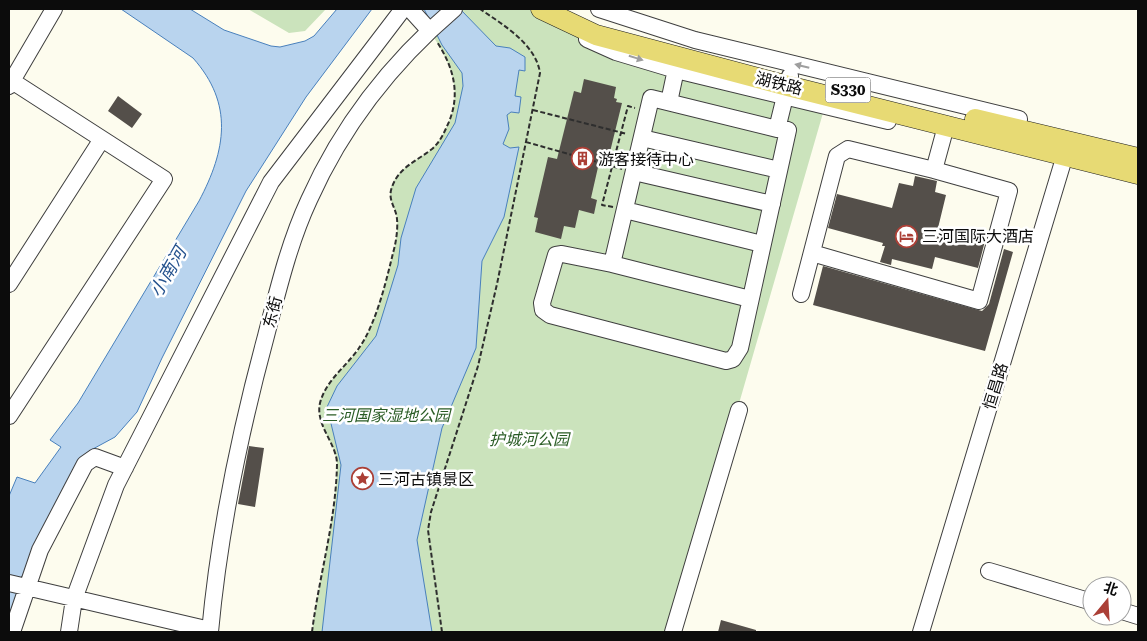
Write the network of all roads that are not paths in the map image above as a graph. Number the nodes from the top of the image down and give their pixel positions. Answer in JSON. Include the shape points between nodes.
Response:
{"nodes":[{"id":1,"x":54,"y":9,"type":"edge"},
{"id":2,"x":403,"y":9,"type":"edge"},
{"id":3,"x":410,"y":9,"type":"edge"},
{"id":4,"x":454,"y":9,"type":"edge"},
{"id":5,"x":528,"y":9,"type":"edge"},
{"id":6,"x":541,"y":9,"type":"edge"},
{"id":7,"x":562,"y":9,"type":"edge"},
{"id":8,"x":599,"y":9,"type":"edge"},
{"id":9,"x":429,"y":30,"type":"junction"},
{"id":10,"x":679,"y":58,"type":"junction"},
{"id":11,"x":11,"y":83,"type":"edge"},
{"id":12,"x":788,"y":86,"type":"junction"},
{"id":13,"x":669,"y":102,"type":"junction"},
{"id":14,"x":778,"y":129,"type":"junction"},
{"id":15,"x":945,"y":130,"type":"junction"},
{"id":16,"x":642,"y":138,"type":"junction"},
{"id":17,"x":102,"y":139,"type":"junction"},
{"id":18,"x":1138,"y":148,"type":"edge"},
{"id":19,"x":1066,"y":153,"type":"junction"},
{"id":20,"x":1138,"y":158,"type":"edge"},
{"id":21,"x":779,"y":170,"type":"junction"},
{"id":22,"x":934,"y":170,"type":"junction"},
{"id":23,"x":634,"y":172,"type":"junction"},
{"id":24,"x":1138,"y":174,"type":"edge"},
{"id":25,"x":1138,"y":182,"type":"edge"},
{"id":26,"x":772,"y":204,"type":"junction"},
{"id":27,"x":625,"y":210,"type":"junction"},
{"id":28,"x":762,"y":244,"type":"junction"},
{"id":29,"x":812,"y":253,"type":"junction"},
{"id":30,"x":612,"y":264,"type":"junction"},
{"id":31,"x":9,"y":284,"type":"edge"},
{"id":32,"x":801,"y":294,"type":"dead end"},
{"id":33,"x":750,"y":299,"type":"junction"},
{"id":34,"x":739,"y":410,"type":"dead end"},
{"id":35,"x":9,"y":416,"type":"edge"},
{"id":36,"x":125,"y":468,"type":"junction"},
{"id":37,"x":989,"y":571,"type":"dead end"},
{"id":38,"x":9,"y":582,"type":"edge"},
{"id":39,"x":27,"y":588,"type":"junction"},
{"id":40,"x":74,"y":599,"type":"junction"},
{"id":41,"x":1082,"y":599,"type":"edge"},
{"id":42,"x":210,"y":631,"type":"edge"},
{"id":43,"x":12,"y":632,"type":"edge"},
{"id":44,"x":69,"y":632,"type":"edge"},
{"id":45,"x":673,"y":632,"type":"edge"},
{"id":46,"x":921,"y":632,"type":"edge"}],
"edges":[{"from":1,"to":11,"type":"street"},
{"from":2,"to":36,"type":"street","via":[[271,182]]},
{"from":3,"to":9,"type":"street"},
{"from":4,"to":9,"type":"street","name":"东街"},
{"from":5,"to":10,"type":"street","one_way":true,"via":[[594,43]]},
{"from":6,"to":10,"type":"main road","name":"湖铁路","number":"S330","via":[[596,35]]},
{"from":7,"to":10,"type":"main road","name":"湖铁路","number":"S330"},
{"from":18,"to":8,"type":"street","one_way":true,"via":[[695,40]]},
{"from":9,"to":42,"type":"street","name":"东街","via":[[402,57],[350,124],[310,198],[291,244],[246,410]]},
{"from":10,"to":12,"type":"main road","name":"湖铁路","number":"S330"},
{"from":10,"to":13,"type":"street"},
{"from":11,"to":17,"type":"street"},
{"from":12,"to":14,"type":"street"},
{"from":12,"to":15,"type":"main road","name":"湖铁路","number":"S330"},
{"from":12,"to":19,"type":"main road","name":"湖铁路","number":"S330"},
{"from":13,"to":14,"type":"street"},
{"from":13,"to":16,"type":"street","via":[[652,98]]},
{"from":14,"to":21,"type":"street","via":[[788,130]]},
{"from":15,"to":19,"type":"main road","name":"湖铁路","number":"S330"},
{"from":15,"to":22,"type":"street"},
{"from":16,"to":21,"type":"street"},
{"from":16,"to":23,"type":"street"},
{"from":17,"to":31,"type":"street"},
{"from":17,"to":35,"type":"street","via":[[164,179]]},
{"from":19,"to":20,"type":"main road","name":"湖铁路","number":"S330"},
{"from":19,"to":24,"type":"main road","name":"湖铁路","number":"S330"},
{"from":19,"to":25,"type":"street"},
{"from":19,"to":46,"type":"street","name":"恒昌路"},
{"from":21,"to":26,"type":"street"},
{"from":22,"to":29,"type":"street","via":[[848,149],[841,152],[837,156]]},
{"from":22,"to":29,"type":"street","via":[[1009,191],[979,300]]},
{"from":23,"to":26,"type":"street"},
{"from":23,"to":27,"type":"street"},
{"from":26,"to":28,"type":"street"},
{"from":27,"to":28,"type":"street"},
{"from":27,"to":30,"type":"street"},
{"from":28,"to":33,"type":"street"},
{"from":29,"to":32,"type":"street"},
{"from":30,"to":33,"type":"street"},
{"from":30,"to":33,"type":"street","via":[[556,255],[542,303],[543,310],[550,315],[726,360],[738,354]]},
{"from":34,"to":45,"type":"street"},
{"from":36,"to":39,"type":"street","via":[[96,457],[85,464],[40,550]]},
{"from":36,"to":40,"type":"street"},
{"from":37,"to":41,"type":"street"},
{"from":38,"to":39,"type":"street"},
{"from":39,"to":40,"type":"street"},
{"from":39,"to":43,"type":"street"},
{"from":40,"to":42,"type":"street"},
{"from":40,"to":44,"type":"street"}]}
